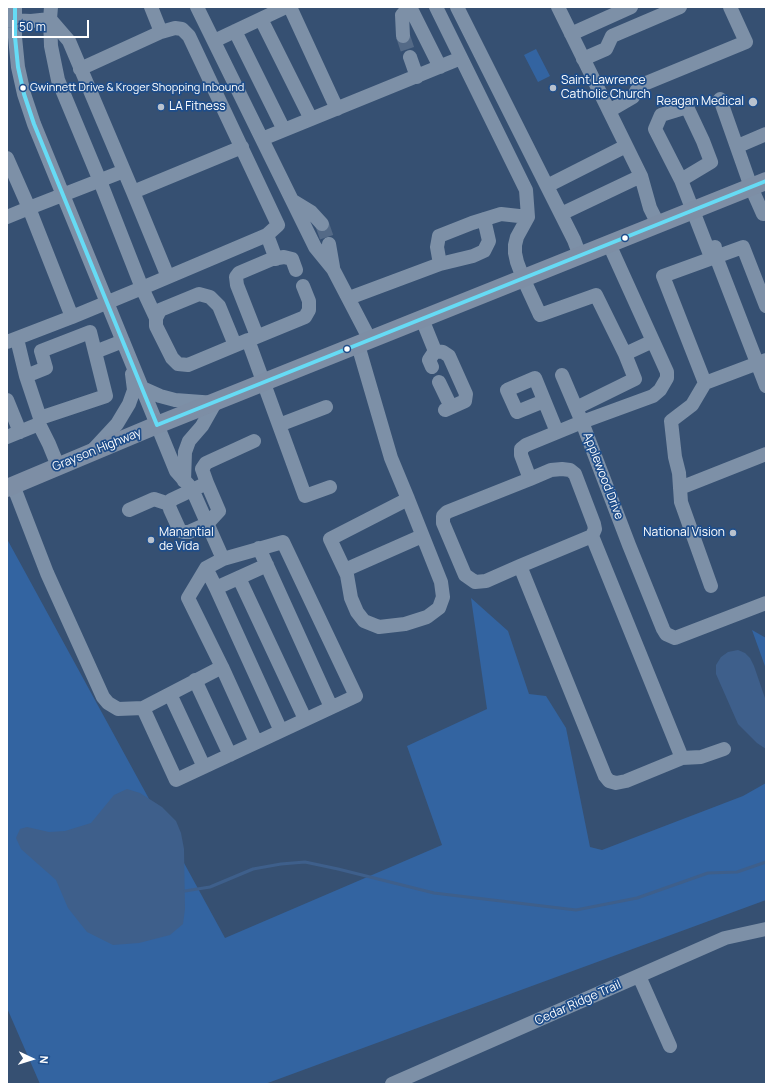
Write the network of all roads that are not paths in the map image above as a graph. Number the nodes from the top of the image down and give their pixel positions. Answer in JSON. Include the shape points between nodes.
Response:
{"nodes":[{"id":1,"x":151,"y":7,"type":"edge"},
{"id":2,"x":197,"y":7,"type":"edge"},
{"id":3,"x":286,"y":7,"type":"edge"},
{"id":4,"x":290,"y":7,"type":"edge"},
{"id":5,"x":410,"y":7,"type":"edge"},
{"id":6,"x":436,"y":7,"type":"edge"},
{"id":7,"x":457,"y":7,"type":"edge"},
{"id":8,"x":558,"y":7,"type":"edge"},
{"id":9,"x":631,"y":7,"type":"edge"},
{"id":10,"x":680,"y":7,"type":"edge"},
{"id":11,"x":730,"y":7,"type":"edge"},
{"id":12,"x":50,"y":13,"type":"edge"},
{"id":13,"x":12,"y":16,"type":"edge"},
{"id":14,"x":262,"y":19,"type":"junction"},
{"id":15,"x":235,"y":31,"type":"junction"},
{"id":16,"x":161,"y":32,"type":"junction"},
{"id":17,"x":571,"y":34,"type":"junction"},
{"id":18,"x":403,"y":36,"type":"tunnel mouth"},
{"id":19,"x":214,"y":41,"type":"junction"},
{"id":20,"x":410,"y":57,"type":"tunnel mouth"},
{"id":21,"x":461,"y":58,"type":"junction"},
{"id":22,"x":584,"y":59,"type":"junction"},
{"id":23,"x":440,"y":67,"type":"junction"},
{"id":24,"x":80,"y":69,"type":"junction"},
{"id":25,"x":417,"y":76,"type":"junction"},
{"id":26,"x":720,"y":99,"type":"dead end"},
{"id":27,"x":337,"y":109,"type":"junction"},
{"id":28,"x":609,"y":111,"type":"junction"},
{"id":29,"x":311,"y":119,"type":"junction"},
{"id":30,"x":284,"y":130,"type":"junction"},
{"id":31,"x":766,"y":134,"type":"edge"},
{"id":32,"x":262,"y":139,"type":"junction"},
{"id":33,"x":626,"y":146,"type":"junction"},
{"id":34,"x":738,"y":146,"type":"junction"},
{"id":35,"x":242,"y":147,"type":"junction"},
{"id":36,"x":7,"y":158,"type":"edge"},
{"id":37,"x":124,"y":172,"type":"junction"},
{"id":38,"x":641,"y":176,"type":"junction"},
{"id":39,"x":681,"y":180,"type":"junction"},
{"id":40,"x":100,"y":181,"type":"junction"},
{"id":41,"x":759,"y":184,"type":"edge"},
{"id":42,"x":547,"y":186,"type":"junction"},
{"id":43,"x":134,"y":192,"type":"junction"},
{"id":44,"x":64,"y":195,"type":"junction"},
{"id":45,"x":293,"y":201,"type":"junction"},
{"id":46,"x":29,"y":208,"type":"junction"},
{"id":47,"x":696,"y":209,"type":"junction"},
{"id":48,"x":561,"y":214,"type":"junction"},
{"id":49,"x":765,"y":216,"type":"edge"},
{"id":50,"x":7,"y":217,"type":"edge"},
{"id":51,"x":528,"y":217,"type":"junction"},
{"id":52,"x":484,"y":219,"type":"junction"},
{"id":53,"x":322,"y":224,"type":"tunnel mouth"},
{"id":54,"x":658,"y":224,"type":"junction"},
{"id":55,"x":267,"y":235,"type":"junction"},
{"id":56,"x":329,"y":244,"type":"tunnel mouth"},
{"id":57,"x":609,"y":244,"type":"junction"},
{"id":58,"x":715,"y":255,"type":"junction"},
{"id":59,"x":580,"y":256,"type":"junction"},
{"id":60,"x":276,"y":259,"type":"junction"},
{"id":61,"x":440,"y":264,"type":"junction"},
{"id":62,"x":333,"y":269,"type":"junction"},
{"id":63,"x":296,"y":270,"type":"dead end"},
{"id":64,"x":168,"y":277,"type":"junction"},
{"id":65,"x":523,"y":278,"type":"junction"},
{"id":66,"x":303,"y":286,"type":"dead end"},
{"id":67,"x":142,"y":288,"type":"junction"},
{"id":68,"x":349,"y":298,"type":"junction"},
{"id":69,"x":107,"y":303,"type":"junction"},
{"id":70,"x":766,"y":306,"type":"edge"},
{"id":71,"x":72,"y":317,"type":"junction"},
{"id":72,"x":156,"y":318,"type":"junction"},
{"id":73,"x":422,"y":319,"type":"junction"},
{"id":74,"x":252,"y":338,"type":"junction"},
{"id":75,"x":12,"y":340,"type":"edge"},
{"id":76,"x":123,"y":341,"type":"junction"},
{"id":77,"x":652,"y":341,"type":"junction"},
{"id":78,"x":364,"y":342,"type":"junction"},
{"id":79,"x":234,"y":345,"type":"junction"},
{"id":80,"x":435,"y":351,"type":"junction"},
{"id":81,"x":95,"y":352,"type":"junction"},
{"id":82,"x":625,"y":354,"type":"junction"},
{"id":83,"x":131,"y":359,"type":"junction"},
{"id":84,"x":761,"y":362,"type":"edge"},
{"id":85,"x":432,"y":367,"type":"dead end"},
{"id":86,"x":562,"y":375,"type":"dead end"},
{"id":87,"x":26,"y":376,"type":"junction"},
{"id":88,"x":438,"y":382,"type":"dead end"},
{"id":89,"x":265,"y":383,"type":"junction"},
{"id":90,"x":705,"y":383,"type":"junction"},
{"id":91,"x":766,"y":386,"type":"edge"},
{"id":92,"x":142,"y":388,"type":"junction"},
{"id":93,"x":7,"y":400,"type":"edge"},
{"id":94,"x":544,"y":401,"type":"dead end"},
{"id":95,"x":215,"y":402,"type":"junction"},
{"id":96,"x":326,"y":407,"type":"dead end"},
{"id":97,"x":576,"y":408,"type":"junction"},
{"id":98,"x":40,"y":421,"type":"junction"},
{"id":99,"x":582,"y":422,"type":"junction"},
{"id":100,"x":156,"y":425,"type":"junction"},
{"id":101,"x":279,"y":425,"type":"junction"},
{"id":102,"x":557,"y":432,"type":"junction"},
{"id":103,"x":13,"y":435,"type":"edge"},
{"id":104,"x":254,"y":441,"type":"dead end"},
{"id":105,"x":92,"y":452,"type":"junction"},
{"id":106,"x":766,"y":454,"type":"edge"},
{"id":107,"x":58,"y":466,"type":"junction"},
{"id":108,"x":530,"y":479,"type":"junction"},
{"id":109,"x":207,"y":483,"type":"junction"},
{"id":110,"x":188,"y":485,"type":"junction"},
{"id":111,"x":10,"y":486,"type":"edge"},
{"id":112,"x":330,"y":487,"type":"dead end"},
{"id":113,"x":680,"y":488,"type":"junction"},
{"id":114,"x":408,"y":499,"type":"junction"},
{"id":115,"x":169,"y":504,"type":"junction"},
{"id":116,"x":129,"y":510,"type":"dead end"},
{"id":117,"x":207,"y":524,"type":"junction"},
{"id":118,"x":422,"y":536,"type":"junction"},
{"id":119,"x":592,"y":536,"type":"junction"},
{"id":120,"x":259,"y":548,"type":"junction"},
{"id":121,"x":223,"y":559,"type":"junction"},
{"id":122,"x":266,"y":565,"type":"junction"},
{"id":123,"x":520,"y":566,"type":"junction"},
{"id":124,"x":206,"y":568,"type":"junction"},
{"id":125,"x":345,"y":570,"type":"junction"},
{"id":126,"x":239,"y":578,"type":"junction"},
{"id":127,"x":711,"y":586,"type":"dead end"},
{"id":128,"x":216,"y":588,"type":"junction"},
{"id":129,"x":766,"y":603,"type":"edge"},
{"id":130,"x":222,"y":667,"type":"junction"},
{"id":131,"x":195,"y":680,"type":"junction"},
{"id":132,"x":170,"y":694,"type":"junction"},
{"id":133,"x":331,"y":707,"type":"junction"},
{"id":134,"x":143,"y":708,"type":"junction"},
{"id":135,"x":305,"y":719,"type":"junction"},
{"id":136,"x":281,"y":731,"type":"junction"},
{"id":137,"x":256,"y":742,"type":"junction"},
{"id":138,"x":724,"y":750,"type":"dead end"},
{"id":139,"x":230,"y":755,"type":"junction"},
{"id":140,"x":682,"y":758,"type":"junction"},
{"id":141,"x":204,"y":767,"type":"junction"},
{"id":142,"x":766,"y":929,"type":"edge"},
{"id":143,"x":639,"y":976,"type":"junction"},
{"id":144,"x":670,"y":1046,"type":"dead end"},
{"id":145,"x":392,"y":1084,"type":"edge"}],
"edges":[{"from":1,"to":16,"type":"street"},
{"from":2,"to":19,"type":"street"},
{"from":3,"to":14,"type":"street"},
{"from":4,"to":27,"type":"street"},
{"from":5,"to":18,"type":"street","via":[[402,15]]},
{"from":5,"to":23,"type":"street"},
{"from":6,"to":21,"type":"street"},
{"from":7,"to":42,"type":"street"},
{"from":8,"to":17,"type":"street"},
{"from":9,"to":17,"type":"street"},
{"from":10,"to":22,"type":"street","via":[[612,36],[606,49]]},
{"from":11,"to":28,"type":"street","via":[[746,42],[639,86],[633,97]]},
{"from":12,"to":13,"type":"street","via":[[31,21]]},
{"from":12,"to":24,"type":"street","via":[[69,41]]},
{"from":12,"to":40,"type":"street","via":[[51,46],[58,80]]},
{"from":13,"to":44,"type":"street","via":[[24,94]]},
{"from":14,"to":15,"type":"street"},
{"from":14,"to":29,"type":"street"},
{"from":15,"to":19,"type":"street"},
{"from":15,"to":30,"type":"street"},
{"from":16,"to":24,"type":"street"},
{"from":16,"to":35,"type":"street","via":[[175,28],[189,36]]},
{"from":17,"to":22,"type":"street"},
{"from":19,"to":32,"type":"street"},
{"from":20,"to":25,"type":"street"},
{"from":21,"to":23,"type":"street"},
{"from":21,"to":51,"type":"street","via":[[526,190]]},
{"from":22,"to":28,"type":"street"},
{"from":23,"to":25,"type":"street"},
{"from":24,"to":37,"type":"street"},
{"from":25,"to":27,"type":"street"},
{"from":26,"to":34,"type":"street"},
{"from":27,"to":29,"type":"street"},
{"from":28,"to":33,"type":"street"},
{"from":29,"to":30,"type":"street"},
{"from":30,"to":32,"type":"street"},
{"from":31,"to":34,"type":"street"},
{"from":32,"to":45,"type":"street"},
{"from":33,"to":38,"type":"street"},
{"from":33,"to":42,"type":"street"},
{"from":34,"to":41,"type":"street"},
{"from":35,"to":43,"type":"street"},
{"from":35,"to":55,"type":"street","via":[[278,226]]},
{"from":36,"to":46,"type":"street"},
{"from":37,"to":40,"type":"street"},
{"from":37,"to":43,"type":"street"},
{"from":38,"to":48,"type":"street"},
{"from":38,"to":54,"type":"street","via":[[650,208]]},
{"from":39,"to":39,"type":"street","via":[[655,129],[661,115],[685,107],[689,109],[711,162]]},
{"from":39,"to":47,"type":"street"},
{"from":40,"to":44,"type":"street"},
{"from":40,"to":67,"type":"street"},
{"from":41,"to":47,"type":"main road","name":"Grayson Highway"},
{"from":41,"to":49,"type":"street"},
{"from":42,"to":48,"type":"street"},
{"from":43,"to":64,"type":"street"},
{"from":44,"to":46,"type":"street"},
{"from":44,"to":69,"type":"street"},
{"from":45,"to":53,"type":"street","via":[[311,212]]},
{"from":45,"to":62,"type":"street","via":[[315,247]]},
{"from":46,"to":50,"type":"street"},
{"from":46,"to":71,"type":"street"},
{"from":47,"to":54,"type":"main road","name":"Grayson Highway"},
{"from":47,"to":58,"type":"street","via":[[710,252]]},
{"from":48,"to":59,"type":"street"},
{"from":51,"to":52,"type":"street","via":[[501,214]]},
{"from":51,"to":65,"type":"street","via":[[515,245],[517,262]]},
{"from":52,"to":61,"type":"street","via":[[439,236],[437,247]]},
{"from":52,"to":61,"type":"street","via":[[489,241],[484,251]]},
{"from":54,"to":57,"type":"main road","name":"Grayson Highway"},
{"from":55,"to":60,"type":"street"},
{"from":55,"to":64,"type":"street"},
{"from":56,"to":62,"type":"street"},
{"from":57,"to":59,"type":"main road","name":"Grayson Highway"},
{"from":57,"to":77,"type":"street","name":"Applewood Drive"},
{"from":58,"to":70,"type":"street","via":[[743,247]]},
{"from":58,"to":84,"type":"street"},
{"from":58,"to":90,"type":"street","via":[[663,276]]},
{"from":59,"to":65,"type":"main road","name":"Grayson Highway"},
{"from":60,"to":63,"type":"street","via":[[292,259]]},
{"from":60,"to":74,"type":"street","via":[[239,273],[236,277]]},
{"from":61,"to":68,"type":"street"},
{"from":62,"to":68,"type":"street"},
{"from":64,"to":67,"type":"street"},
{"from":65,"to":73,"type":"main road","name":"Grayson Highway"},
{"from":65,"to":82,"type":"street","via":[[540,315],[596,295]]},
{"from":66,"to":74,"type":"street","via":[[309,301],[306,317]]},
{"from":67,"to":69,"type":"street"},
{"from":67,"to":72,"type":"street"},
{"from":68,"to":78,"type":"street"},
{"from":69,"to":71,"type":"street"},
{"from":69,"to":76,"type":"street"},
{"from":71,"to":75,"type":"street"},
{"from":72,"to":79,"type":"street","via":[[156,326],[172,358],[178,364],[188,365]]},
{"from":72,"to":79,"type":"street","via":[[160,310],[199,294],[210,297],[219,306]]},
{"from":73,"to":78,"type":"main road","name":"Grayson Highway"},
{"from":73,"to":80,"type":"street"},
{"from":74,"to":79,"type":"street"},
{"from":74,"to":89,"type":"street"},
{"from":75,"to":87,"type":"street"},
{"from":76,"to":81,"type":"street"},
{"from":76,"to":83,"type":"street"},
{"from":77,"to":82,"type":"street"},
{"from":77,"to":99,"type":"street","name":"Applewood Drive","via":[[667,372],[667,378],[660,390],[653,396]]},
{"from":78,"to":89,"type":"main road","name":"Grayson Highway"},
{"from":78,"to":114,"type":"street","via":[[391,458]]},
{"from":80,"to":85,"type":"street","via":[[429,360]]},
{"from":80,"to":88,"type":"street","via":[[449,356],[466,394],[465,400],[448,409]]},
{"from":81,"to":87,"type":"street","via":[[90,332],[41,351],[46,368]]},
{"from":81,"to":98,"type":"street","via":[[106,396]]},
{"from":82,"to":97,"type":"street","via":[[635,379]]},
{"from":83,"to":92,"type":"street"},
{"from":83,"to":105,"type":"street","via":[[134,390],[129,404],[117,424]]},
{"from":84,"to":90,"type":"street"},
{"from":84,"to":91,"type":"street"},
{"from":86,"to":97,"type":"street"},
{"from":87,"to":98,"type":"street"},
{"from":89,"to":95,"type":"main road","name":"Grayson Highway"},
{"from":89,"to":101,"type":"street"},
{"from":90,"to":113,"type":"street","via":[[692,405],[671,421]]},
{"from":92,"to":95,"type":"street","via":[[175,400]]},
{"from":92,"to":100,"type":"street"},
{"from":93,"to":103,"type":"street"},
{"from":94,"to":102,"type":"street"},
{"from":95,"to":100,"type":"main road","name":"Grayson Highway"},
{"from":95,"to":110,"type":"street","via":[[202,426],[189,441],[185,452]]},
{"from":96,"to":101,"type":"street"},
{"from":97,"to":99,"type":"street"},
{"from":98,"to":103,"type":"street"},
{"from":98,"to":107,"type":"street"},
{"from":99,"to":102,"type":"street"},
{"from":99,"to":129,"type":"street","name":"Applewood Drive","via":[[666,634],[675,638],[683,636]]},
{"from":100,"to":105,"type":"main road","name":"Grayson Highway"},
{"from":100,"to":110,"type":"street","via":[[176,471]]},
{"from":101,"to":112,"type":"street","via":[[306,496]]},
{"from":102,"to":108,"type":"street","via":[[521,449]]},
{"from":104,"to":109,"type":"street","via":[[206,463],[202,469]]},
{"from":105,"to":107,"type":"main road","name":"Grayson Highway"},
{"from":106,"to":113,"type":"street"},
{"from":107,"to":111,"type":"main road","name":"Grayson Highway"},
{"from":108,"to":119,"type":"street","via":[[551,470],[570,470],[575,474],[594,524]]},
{"from":108,"to":123,"type":"street","via":[[447,512],[443,516],[443,523],[465,575],[475,582],[486,581]]},
{"from":109,"to":110,"type":"street"},
{"from":109,"to":117,"type":"street","via":[[219,511]]},
{"from":110,"to":115,"type":"street"},
{"from":110,"to":117,"type":"street"},
{"from":111,"to":134,"type":"street","via":[[104,697],[112,706],[118,708]]},
{"from":113,"to":127,"type":"street","via":[[681,502]]},
{"from":114,"to":118,"type":"street"},
{"from":114,"to":125,"type":"street","via":[[330,539]]},
{"from":115,"to":116,"type":"street","via":[[154,499]]},
{"from":115,"to":117,"type":"street","via":[[180,531],[189,532]]},
{"from":117,"to":121,"type":"street"},
{"from":118,"to":125,"type":"street"},
{"from":118,"to":125,"type":"street","via":[[441,582],[443,597],[439,608],[427,617],[405,624],[379,627],[364,621],[351,598]]},
{"from":119,"to":123,"type":"street"},
{"from":119,"to":140,"type":"street"},
{"from":120,"to":121,"type":"street"},
{"from":120,"to":122,"type":"street"},
{"from":120,"to":133,"type":"street","via":[[283,542],[356,696]]},
{"from":121,"to":124,"type":"street"},
{"from":122,"to":126,"type":"street"},
{"from":122,"to":133,"type":"street"},
{"from":123,"to":140,"type":"street","via":[[609,781],[626,781]]},
{"from":124,"to":128,"type":"street"},
{"from":124,"to":130,"type":"street","via":[[188,598]]},
{"from":126,"to":128,"type":"street"},
{"from":126,"to":135,"type":"street"},
{"from":128,"to":136,"type":"street"},
{"from":130,"to":131,"type":"street"},
{"from":130,"to":137,"type":"street"},
{"from":131,"to":132,"type":"street"},
{"from":131,"to":139,"type":"street"},
{"from":132,"to":134,"type":"street"},
{"from":132,"to":141,"type":"street"},
{"from":133,"to":135,"type":"street"},
{"from":134,"to":141,"type":"street","via":[[176,780]]},
{"from":135,"to":136,"type":"street"},
{"from":136,"to":137,"type":"street"},
{"from":137,"to":139,"type":"street"},
{"from":138,"to":140,"type":"street","via":[[701,757]]},
{"from":139,"to":141,"type":"street"},
{"from":142,"to":143,"type":"street","name":"Cedar Ridge Trail","via":[[725,938]]},
{"from":143,"to":144,"type":"street"},
{"from":143,"to":145,"type":"street","name":"Cedar Ridge Trail"}]}
